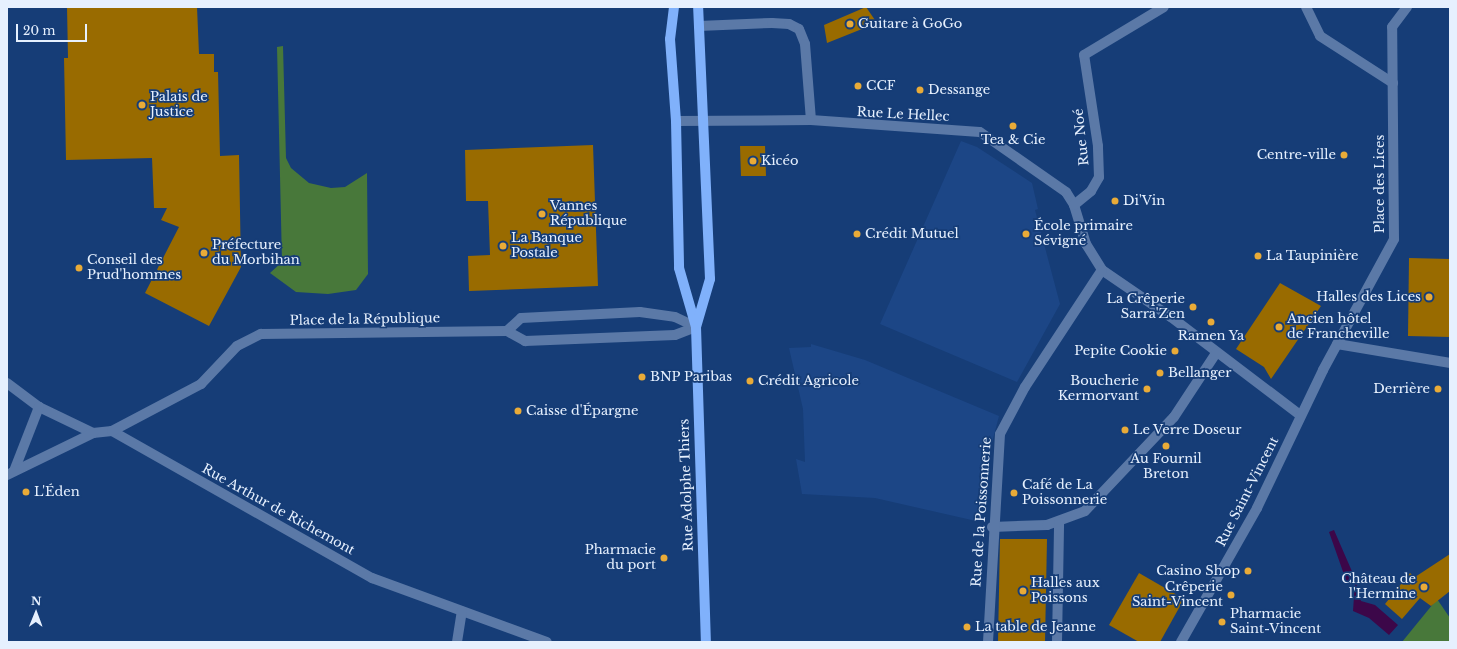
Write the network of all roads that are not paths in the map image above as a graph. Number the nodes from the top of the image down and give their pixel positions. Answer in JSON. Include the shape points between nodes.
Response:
{"nodes":[{"id":1,"x":674,"y":7,"type":"edge"},
{"id":2,"x":698,"y":7,"type":"edge"},
{"id":3,"x":1164,"y":7,"type":"edge"},
{"id":4,"x":1306,"y":7,"type":"edge"},
{"id":5,"x":1407,"y":7,"type":"edge"},
{"id":6,"x":699,"y":26,"type":"junction"},
{"id":7,"x":1393,"y":83,"type":"junction"},
{"id":8,"x":705,"y":120,"type":"junction"},
{"id":9,"x":810,"y":120,"type":"junction"},
{"id":10,"x":676,"y":121,"type":"junction"},
{"id":11,"x":1074,"y":204,"type":"junction"},
{"id":12,"x":1102,"y":270,"type":"junction"},
{"id":13,"x":696,"y":327,"type":"junction"},
{"id":14,"x":507,"y":331,"type":"junction"},
{"id":15,"x":1337,"y":344,"type":"junction"},
{"id":16,"x":1216,"y":353,"type":"junction"},
{"id":17,"x":1450,"y":363,"type":"edge"},
{"id":18,"x":7,"y":383,"type":"edge"},
{"id":19,"x":39,"y":407,"type":"junction"},
{"id":20,"x":1300,"y":415,"type":"junction"},
{"id":21,"x":112,"y":431,"type":"junction"},
{"id":22,"x":93,"y":434,"type":"junction"},
{"id":23,"x":11,"y":473,"type":"edge"},
{"id":24,"x":1059,"y":522,"type":"junction"},
{"id":25,"x":992,"y":527,"type":"junction"},
{"id":26,"x":462,"y":611,"type":"junction"},
{"id":27,"x":457,"y":642,"type":"edge"},
{"id":28,"x":547,"y":642,"type":"edge"},
{"id":29,"x":706,"y":642,"type":"edge"},
{"id":30,"x":988,"y":642,"type":"edge"},
{"id":31,"x":1057,"y":642,"type":"edge"},
{"id":32,"x":1181,"y":642,"type":"edge"}],
"edges":[{"from":1,"to":10,"type":"main road","name":"Rue Adolphe Thiers","via":[[670,38]]},
{"from":2,"to":6,"type":"main road","name":"Rue Adolphe Thiers"},
{"from":3,"to":11,"type":"street","name":"Rue Noé","via":[[1084,55],[1098,146],[1099,177],[1091,191]]},
{"from":4,"to":7,"type":"street","via":[[1320,36]]},
{"from":5,"to":7,"type":"street","name":"Place des Lices","via":[[1392,27]]},
{"from":6,"to":8,"type":"main road","name":"Rue Adolphe Thiers"},
{"from":6,"to":9,"type":"street","via":[[789,24],[799,29],[805,44]]},
{"from":7,"to":15,"type":"street","name":"Place des Lices","via":[[1394,239]]},
{"from":8,"to":9,"type":"street","name":"Rue Le Hellec"},
{"from":8,"to":10,"type":"street"},
{"from":8,"to":13,"type":"main road","name":"Rue Adolphe Thiers","via":[[710,279]]},
{"from":9,"to":11,"type":"street","name":"Rue Le Hellec","via":[[980,132],[1057,183]]},
{"from":10,"to":13,"type":"main road","name":"Rue Adolphe Thiers","via":[[679,268]]},
{"from":11,"to":12,"type":"street","via":[[1086,244]]},
{"from":12,"to":16,"type":"street"},
{"from":12,"to":25,"type":"street","name":"Rue de la Poissonnerie","via":[[1025,387],[1000,434]]},
{"from":13,"to":14,"type":"street","name":"Place de la République","via":[[675,335],[525,341]]},
{"from":13,"to":14,"type":"street","via":[[674,317],[640,312],[522,318]]},
{"from":13,"to":29,"type":"main road","name":"Rue Adolphe Thiers"},
{"from":14,"to":21,"type":"street","name":"Place de la République","via":[[261,334],[245,340],[201,384]]},
{"from":15,"to":17,"type":"street"},
{"from":15,"to":20,"type":"street","name":"Place des Lices"},
{"from":16,"to":20,"type":"street"},
{"from":16,"to":24,"type":"street","via":[[1174,417],[1085,511]]},
{"from":18,"to":19,"type":"street"},
{"from":19,"to":22,"type":"street"},
{"from":19,"to":23,"type":"street"},
{"from":20,"to":32,"type":"street","name":"Rue Saint-Vincent","via":[[1257,508]]},
{"from":21,"to":22,"type":"street"},
{"from":21,"to":26,"type":"street","name":"Rue Arthur de Richemont","via":[[372,578]]},
{"from":22,"to":23,"type":"street"},
{"from":24,"to":25,"type":"street"},
{"from":24,"to":31,"type":"street"},
{"from":25,"to":30,"type":"street","name":"Rue de la Poissonnerie"},
{"from":26,"to":27,"type":"street"},
{"from":26,"to":28,"type":"street","name":"Rue Arthur de Richemont"}]}
